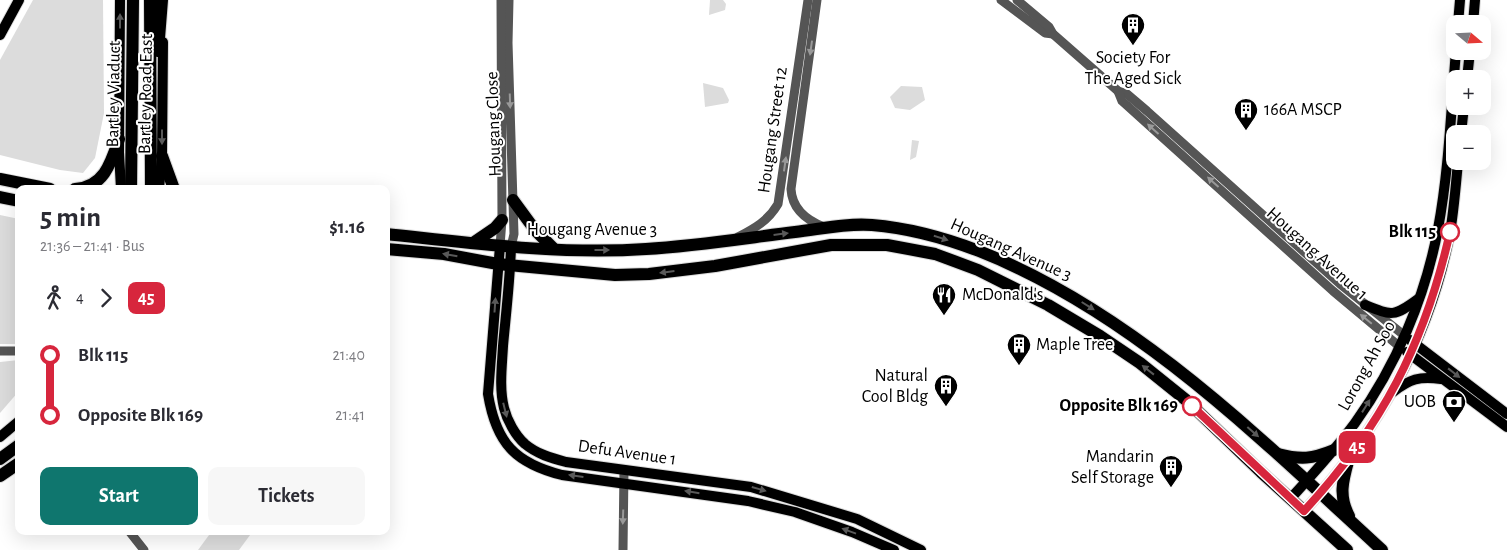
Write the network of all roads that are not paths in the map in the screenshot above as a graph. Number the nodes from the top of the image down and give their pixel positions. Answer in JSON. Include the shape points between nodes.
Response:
{"nodes":[{"id":1,"x":19,"y":0,"type":"edge"},
{"id":2,"x":120,"y":0,"type":"edge"},
{"id":3,"x":133,"y":0,"type":"edge"},
{"id":4,"x":150,"y":0,"type":"edge"},
{"id":5,"x":164,"y":0,"type":"edge"},
{"id":6,"x":501,"y":0,"type":"edge"},
{"id":7,"x":508,"y":0,"type":"edge"},
{"id":8,"x":808,"y":0,"type":"edge"},
{"id":9,"x":817,"y":0,"type":"edge"},
{"id":10,"x":1001,"y":0,"type":"edge"},
{"id":11,"x":1460,"y":0,"type":"edge"},
{"id":12,"x":1475,"y":0,"type":"edge"},
{"id":13,"x":1020,"y":1,"type":"edge"},
{"id":14,"x":1017,"y":12,"type":"junction"},
{"id":15,"x":1459,"y":15,"type":"edge"},
{"id":16,"x":1474,"y":15,"type":"edge"},
{"id":17,"x":1053,"y":34,"type":"junction"},
{"id":18,"x":0,"y":35,"type":"edge"},
{"id":19,"x":1455,"y":60,"type":"edge"},
{"id":20,"x":152,"y":82,"type":"junction"},
{"id":21,"x":1118,"y":90,"type":"junction"},
{"id":22,"x":119,"y":140,"type":"junction"},
{"id":23,"x":162,"y":156,"type":"junction"},
{"id":24,"x":1457,"y":170,"type":"edge"},
{"id":25,"x":0,"y":179,"type":"edge"},
{"id":26,"x":30,"y":185,"type":"edge"},
{"id":27,"x":91,"y":185,"type":"edge"},
{"id":28,"x":121,"y":185,"type":"edge"},
{"id":29,"x":131,"y":185,"type":"edge"},
{"id":30,"x":151,"y":185,"type":"edge"},
{"id":31,"x":159,"y":185,"type":"edge"},
{"id":32,"x":173,"y":185,"type":"edge"},
{"id":33,"x":0,"y":197,"type":"edge"},
{"id":34,"x":513,"y":200,"type":"junction"},
{"id":35,"x":15,"y":201,"type":"edge"},
{"id":36,"x":502,"y":220,"type":"junction"},
{"id":37,"x":828,"y":228,"type":"junction"},
{"id":38,"x":390,"y":234,"type":"edge"},
{"id":39,"x":731,"y":240,"type":"junction"},
{"id":40,"x":473,"y":243,"type":"junction"},
{"id":41,"x":506,"y":246,"type":"junction"},
{"id":42,"x":553,"y":248,"type":"junction"},
{"id":43,"x":390,"y":249,"type":"edge"},
{"id":44,"x":504,"y":264,"type":"junction"},
{"id":45,"x":1418,"y":300,"type":"junction"},
{"id":46,"x":1365,"y":305,"type":"junction"},
{"id":47,"x":1405,"y":336,"type":"junction"},
{"id":48,"x":1415,"y":344,"type":"junction"},
{"id":49,"x":1400,"y":347,"type":"junction"},
{"id":50,"x":0,"y":351,"type":"edge"},
{"id":51,"x":15,"y":351,"type":"edge"},
{"id":52,"x":1410,"y":355,"type":"junction"},
{"id":53,"x":1444,"y":380,"type":"junction"},
{"id":54,"x":1392,"y":393,"type":"junction"},
{"id":55,"x":1507,"y":414,"type":"edge"},
{"id":56,"x":15,"y":424,"type":"edge"},
{"id":57,"x":1507,"y":427,"type":"edge"},
{"id":58,"x":0,"y":436,"type":"edge"},
{"id":59,"x":15,"y":448,"type":"edge"},
{"id":60,"x":1334,"y":450,"type":"junction"},
{"id":61,"x":1276,"y":453,"type":"junction"},
{"id":62,"x":1349,"y":458,"type":"junction"},
{"id":63,"x":0,"y":459,"type":"edge"},
{"id":64,"x":15,"y":465,"type":"edge"},
{"id":65,"x":624,"y":470,"type":"junction"},
{"id":66,"x":15,"y":472,"type":"edge"},
{"id":67,"x":0,"y":476,"type":"edge"},
{"id":68,"x":1307,"y":481,"type":"junction"},
{"id":69,"x":0,"y":482,"type":"edge"},
{"id":70,"x":624,"y":483,"type":"junction"},
{"id":71,"x":1320,"y":494,"type":"junction"},
{"id":72,"x":1291,"y":498,"type":"junction"},
{"id":73,"x":1304,"y":511,"type":"junction"},
{"id":74,"x":1353,"y":523,"type":"junction"},
{"id":75,"x":131,"y":535,"type":"edge"},
{"id":76,"x":144,"y":550,"type":"edge"},
{"id":77,"x":623,"y":550,"type":"edge"},
{"id":78,"x":894,"y":550,"type":"edge"},
{"id":79,"x":921,"y":550,"type":"edge"},
{"id":80,"x":1347,"y":550,"type":"edge"},
{"id":81,"x":1382,"y":550,"type":"edge"}],
"edges":[{"from":1,"to":18,"type":"main road"},
{"from":22,"to":2,"type":"main road","name":"Bartley Road East","one_way":true},
{"from":3,"to":29,"type":"highway","name":"Bartley Viaduct"},
{"from":4,"to":20,"type":"highway","name":"Bartley Viaduct"},
{"from":5,"to":20,"type":"highway"},
{"from":5,"to":23,"type":"main road","name":"Bartley Road East","one_way":true},
{"from":6,"to":36,"type":"street","name":"Hougang Close"},
{"from":7,"to":34,"type":"street","name":"Hougang Close","one_way":true},
{"from":39,"to":8,"type":"street","name":"Hougang Street 12","one_way":true,"via":[[759,226],[772,215],[778,204]]},
{"from":9,"to":37,"type":"street","name":"Hougang Street 12","one_way":true,"via":[[791,189],[799,212]]},
{"from":10,"to":14,"type":"street"},
{"from":11,"to":15,"type":"main road"},
{"from":12,"to":16,"type":"main road"},
{"from":13,"to":14,"type":"street","name":"Hougang Avenue 1"},
{"from":13,"to":17,"type":"street","name":"Hougang Avenue 1"},
{"from":14,"to":17,"type":"street","name":"Hougang Avenue 1","via":[[1045,33]]},
{"from":17,"to":21,"type":"street","name":"Hougang Avenue 1"},
{"from":19,"to":45,"type":"main road","name":"Lorong Ah Soo","via":[[1438,230]]},
{"from":20,"to":30,"type":"highway","name":"Bartley Viaduct"},
{"from":21,"to":46,"type":"street","name":"Hougang Avenue 1","via":[[1127,94]]},
{"from":49,"to":21,"type":"street","name":"Hougang Avenue 1","one_way":true,"via":[[1122,101]]},
{"from":22,"to":27,"type":"highway","via":[[110,166]]},
{"from":22,"to":28,"type":"main road","name":"Bartley Road East"},
{"from":23,"to":31,"type":"main road","name":"Bartley Road East"},
{"from":23,"to":32,"type":"highway"},
{"from":24,"to":48,"type":"main road","name":"Lorong Ah Soo","via":[[1450,232],[1441,270]]},
{"from":25,"to":26,"type":"highway"},
{"from":33,"to":35,"type":"highway"},
{"from":34,"to":41,"type":"street","name":"Hougang Close","via":[[514,234]]},
{"from":34,"to":42,"type":"highway"},
{"from":36,"to":40,"type":"highway"},
{"from":36,"to":41,"type":"street","name":"Hougang Close"},
{"from":39,"to":37,"type":"highway","name":"Hougang Avenue 3","one_way":true},
{"from":37,"to":61,"type":"highway","name":"Hougang Avenue 3","one_way":true,"via":[[871,225],[938,236],[1043,279],[1089,306],[1142,344]]},
{"from":38,"to":40,"type":"highway","name":"Hougang Avenue 3"},
{"from":42,"to":39,"type":"highway","name":"Hougang Avenue 3","one_way":true,"via":[[645,249]]},
{"from":40,"to":41,"type":"highway","name":"Hougang Avenue 3"},
{"from":41,"to":42,"type":"highway","name":"Hougang Avenue 3"},
{"from":41,"to":44,"type":"main road","name":"Defu Avenue 1"},
{"from":44,"to":43,"type":"highway","name":"Hougang Avenue 3","one_way":true},
{"from":44,"to":65,"type":"main road","name":"Defu Avenue 1","one_way":true,"via":[[501,373],[503,406],[508,422],[523,442],[546,457]]},
{"from":70,"to":44,"type":"main road","name":"Defu Avenue 1","one_way":true,"via":[[541,469],[513,453],[497,428],[488,394]]},
{"from":72,"to":44,"type":"highway","name":"Hougang Avenue 3","one_way":true,"via":[[1186,400],[1100,336],[1016,288],[935,254],[888,246],[831,245],[715,266],[615,275]]},
{"from":45,"to":46,"type":"main road","via":[[1398,313],[1390,314]]},
{"from":45,"to":47,"type":"main road","name":"Lorong Ah Soo"},
{"from":46,"to":47,"type":"street","name":"Hougang Avenue 1"},
{"from":47,"to":48,"type":"main road","name":"Hougang Avenue 1"},
{"from":47,"to":49,"type":"main road","name":"Lorong Ah Soo"},
{"from":48,"to":52,"type":"main road","name":"Lorong Ah Soo"},
{"from":48,"to":55,"type":"main road","name":"Hougang Avenue 1","one_way":true},
{"from":49,"to":52,"type":"main road","name":"Hougang Avenue 1"},
{"from":60,"to":49,"type":"main road","name":"Lorong Ah Soo","one_way":true,"via":[[1356,422]]},
{"from":50,"to":51,"type":"street"},
{"from":52,"to":53,"type":"main road","name":"Hougang Avenue 1"},
{"from":52,"to":54,"type":"main road","name":"Lorong Ah Soo"},
{"from":53,"to":54,"type":"main road","via":[[1419,377]]},
{"from":53,"to":57,"type":"main road","name":"Hougang Avenue 1"},
{"from":54,"to":62,"type":"main road","name":"Lorong Ah Soo"},
{"from":56,"to":58,"type":"main road"},
{"from":59,"to":63,"type":"highway"},
{"from":60,"to":61,"type":"highway","via":[[1306,459]]},
{"from":60,"to":68,"type":"main road","name":"Lorong Ah Soo"},
{"from":61,"to":68,"type":"highway","name":"Hougang Avenue 3"},
{"from":62,"to":71,"type":"main road","name":"Lorong Ah Soo"},
{"from":62,"to":74,"type":"highway","via":[[1342,495]]},
{"from":64,"to":67,"type":"highway"},
{"from":65,"to":70,"type":"street"},
{"from":65,"to":79,"type":"main road","name":"Defu Avenue 1","one_way":true,"via":[[751,487],[857,520]]},
{"from":66,"to":69,"type":"main road"},
{"from":68,"to":71,"type":"highway","name":"Hougang Avenue 3"},
{"from":68,"to":72,"type":"main road","name":"Lorong Ah Soo"},
{"from":70,"to":77,"type":"street","one_way":true},
{"from":78,"to":70,"type":"main road","name":"Defu Avenue 1","one_way":true,"via":[[795,512],[748,501]]},
{"from":71,"to":73,"type":"main road","name":"Lorong Ah Soo"},
{"from":71,"to":74,"type":"highway","name":"Hougang Avenue 3"},
{"from":72,"to":73,"type":"highway","name":"Hougang Avenue 3"},
{"from":73,"to":80,"type":"highway","name":"Hougang Avenue 3"},
{"from":74,"to":81,"type":"highway","name":"Hougang Avenue 3"},
{"from":75,"to":76,"type":"street"}]}
